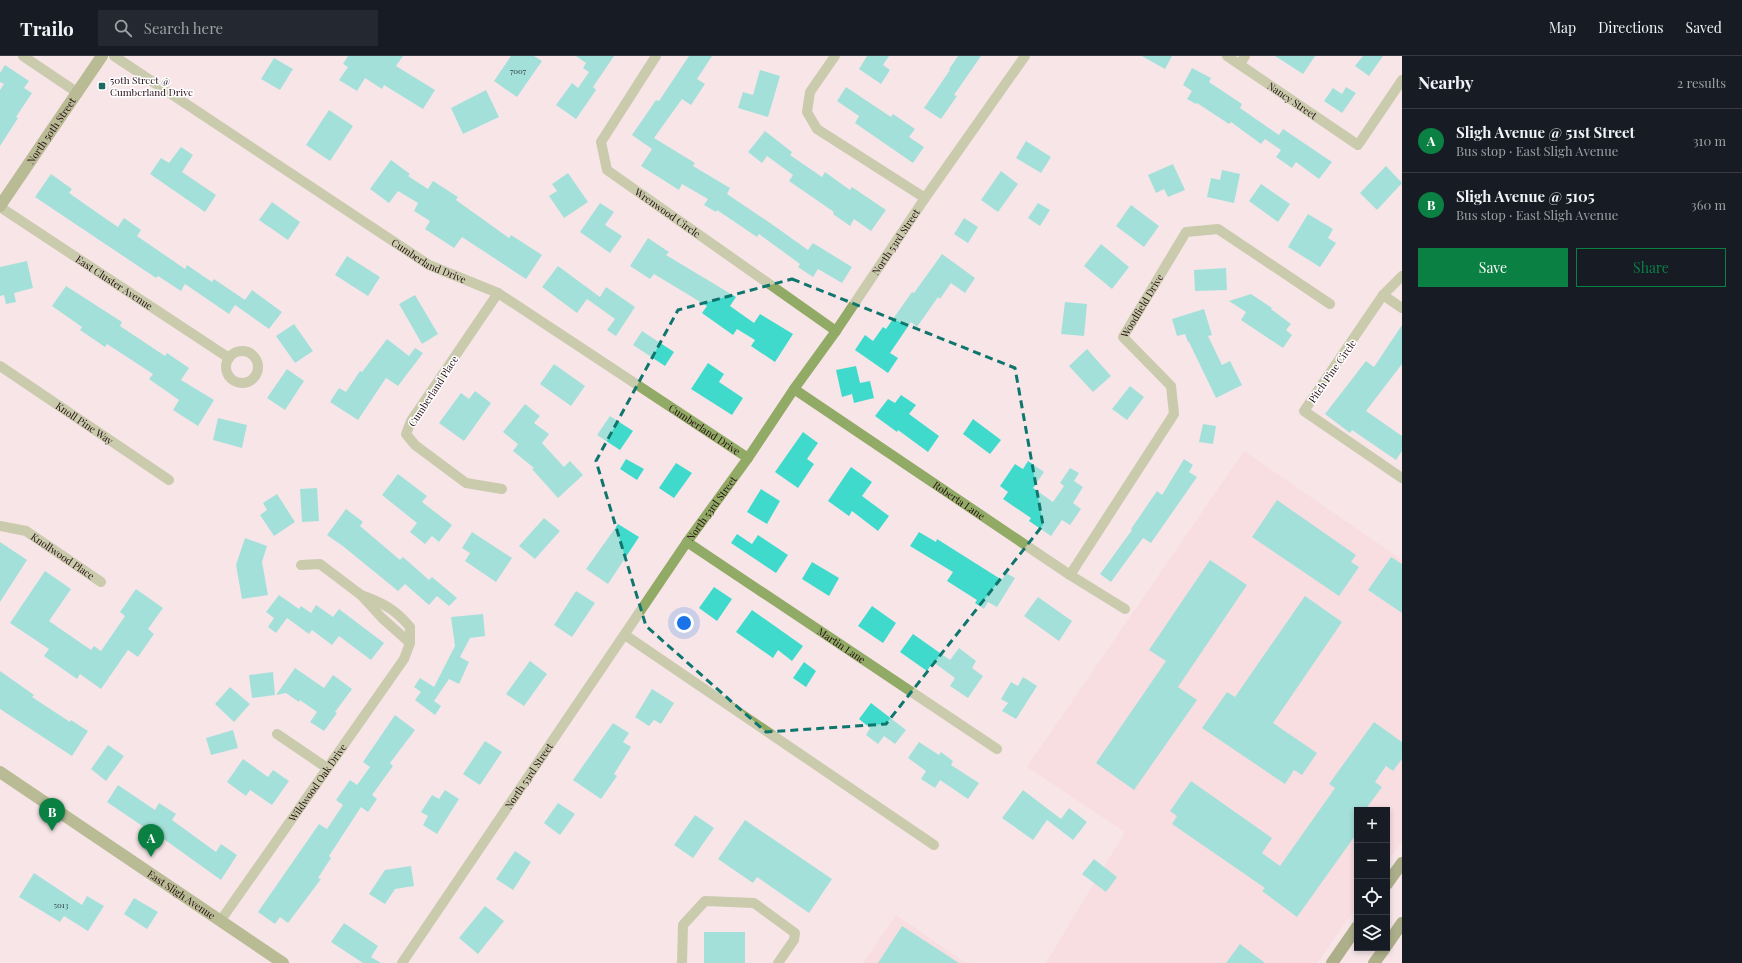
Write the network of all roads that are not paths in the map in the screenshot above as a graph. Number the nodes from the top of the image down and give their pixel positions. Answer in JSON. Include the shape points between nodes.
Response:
{"nodes":[{"id":1,"x":22,"y":56,"type":"edge"},
{"id":2,"x":102,"y":56,"type":"edge"},
{"id":3,"x":114,"y":56,"type":"edge"},
{"id":4,"x":656,"y":56,"type":"edge"},
{"id":5,"x":836,"y":56,"type":"edge"},
{"id":6,"x":1025,"y":56,"type":"edge"},
{"id":7,"x":1227,"y":56,"type":"edge"},
{"id":8,"x":1243,"y":60,"type":"edge"},
{"id":9,"x":1402,"y":80,"type":"edge"},
{"id":10,"x":78,"y":93,"type":"junction"},
{"id":11,"x":925,"y":198,"type":"junction"},
{"id":12,"x":0,"y":206,"type":"edge"},
{"id":13,"x":1402,"y":276,"type":"edge"},
{"id":14,"x":498,"y":293,"type":"junction"},
{"id":15,"x":1383,"y":295,"type":"junction"},
{"id":16,"x":1330,"y":304,"type":"dead end"},
{"id":17,"x":1402,"y":308,"type":"edge"},
{"id":18,"x":836,"y":331,"type":"junction"},
{"id":19,"x":229,"y":358,"type":"dead end"},
{"id":20,"x":0,"y":366,"type":"edge"},
{"id":21,"x":794,"y":389,"type":"junction"},
{"id":22,"x":748,"y":458,"type":"junction"},
{"id":23,"x":1402,"y":478,"type":"edge"},
{"id":24,"x":168,"y":480,"type":"dead end"},
{"id":25,"x":502,"y":489,"type":"dead end"},
{"id":26,"x":0,"y":526,"type":"edge"},
{"id":27,"x":687,"y":542,"type":"junction"},
{"id":28,"x":301,"y":565,"type":"dead end"},
{"id":29,"x":1070,"y":575,"type":"junction"},
{"id":30,"x":101,"y":582,"type":"dead end"},
{"id":31,"x":361,"y":596,"type":"junction"},
{"id":32,"x":1125,"y":609,"type":"dead end"},
{"id":33,"x":625,"y":635,"type":"junction"},
{"id":34,"x":410,"y":642,"type":"junction"},
{"id":35,"x":277,"y":734,"type":"dead end"},
{"id":36,"x":997,"y":749,"type":"dead end"},
{"id":37,"x":327,"y":768,"type":"junction"},
{"id":38,"x":0,"y":772,"type":"edge"},
{"id":39,"x":934,"y":845,"type":"dead end"},
{"id":40,"x":1402,"y":862,"type":"edge"},
{"id":41,"x":1390,"y":880,"type":"edge"},
{"id":42,"x":221,"y":920,"type":"junction"},
{"id":43,"x":1402,"y":923,"type":"edge"},
{"id":44,"x":1354,"y":931,"type":"edge"},
{"id":45,"x":1390,"y":941,"type":"edge"},
{"id":46,"x":1383,"y":951,"type":"edge"},
{"id":47,"x":284,"y":963,"type":"edge"},
{"id":48,"x":402,"y":963,"type":"edge"},
{"id":49,"x":682,"y":963,"type":"edge"},
{"id":50,"x":778,"y":963,"type":"edge"},
{"id":51,"x":1332,"y":963,"type":"edge"},
{"id":52,"x":1374,"y":963,"type":"edge"}],
"edges":[{"from":1,"to":10,"type":"street"},
{"from":2,"to":10,"type":"street","name":"North 50th Street"},
{"from":3,"to":14,"type":"street","name":"Cumberland Drive","via":[[429,265]]},
{"from":4,"to":18,"type":"street","name":"Wrenwood Circle","via":[[601,142],[606,170]]},
{"from":5,"to":11,"type":"street","via":[[810,92],[807,112],[817,129]]},
{"from":6,"to":11,"type":"street","name":"North 53rd Street"},
{"from":7,"to":8,"type":"street","name":"Nancy Street"},
{"from":8,"to":9,"type":"street","name":"Nancy Street","via":[[1358,145]]},
{"from":10,"to":12,"type":"street","name":"North 50th Street"},
{"from":11,"to":18,"type":"street","name":"North 53rd Street"},
{"from":12,"to":19,"type":"street","name":"East Cluster Avenue"},
{"from":13,"to":15,"type":"street","name":"Pitch Pine Circle"},
{"from":14,"to":22,"type":"street","name":"Cumberland Drive"},
{"from":14,"to":25,"type":"street","name":"Cumberland Place","via":[[411,421],[406,434],[415,445],[466,483]]},
{"from":15,"to":17,"type":"street"},
{"from":15,"to":23,"type":"street","name":"Pitch Pine Circle","via":[[1304,411]]},
{"from":16,"to":29,"type":"street","name":"Woodfield Drive","via":[[1218,229],[1186,232],[1123,337],[1171,386],[1174,414]]},
{"from":18,"to":21,"type":"street","name":"North 53rd Street"},
{"from":20,"to":24,"type":"street","name":"Knoll Pine Way"},
{"from":21,"to":22,"type":"street","name":"North 53rd Street"},
{"from":21,"to":29,"type":"street","name":"Roberta Lane"},
{"from":22,"to":27,"type":"street","name":"North 53rd Street"},
{"from":26,"to":30,"type":"street","name":"Knollwood Place","via":[[26,531]]},
{"from":27,"to":33,"type":"street","name":"North 53rd Street"},
{"from":27,"to":36,"type":"street","name":"Martin Lane"},
{"from":28,"to":31,"type":"street","via":[[320,564]]},
{"from":29,"to":32,"type":"street","name":"Roberta Lane"},
{"from":31,"to":34,"type":"street"},
{"from":31,"to":34,"type":"street","via":[[383,603],[399,614],[410,627]]},
{"from":33,"to":39,"type":"street"},
{"from":33,"to":48,"type":"street","name":"North 53rd Street"},
{"from":34,"to":37,"type":"street","name":"Wildwood Oak Drive","via":[[404,659]]},
{"from":35,"to":37,"type":"street"},
{"from":37,"to":42,"type":"street","name":"Wildwood Oak Drive"},
{"from":38,"to":42,"type":"street","name":"East Sligh Avenue"},
{"from":40,"to":41,"type":"main road"},
{"from":42,"to":47,"type":"street","name":"East Sligh Avenue"},
{"from":43,"to":45,"type":"main road"},
{"from":44,"to":51,"type":"main road"},
{"from":46,"to":52,"type":"main road"},
{"from":49,"to":50,"type":"street","via":[[683,925],[705,901],[754,903],[795,933],[794,940]]}]}
